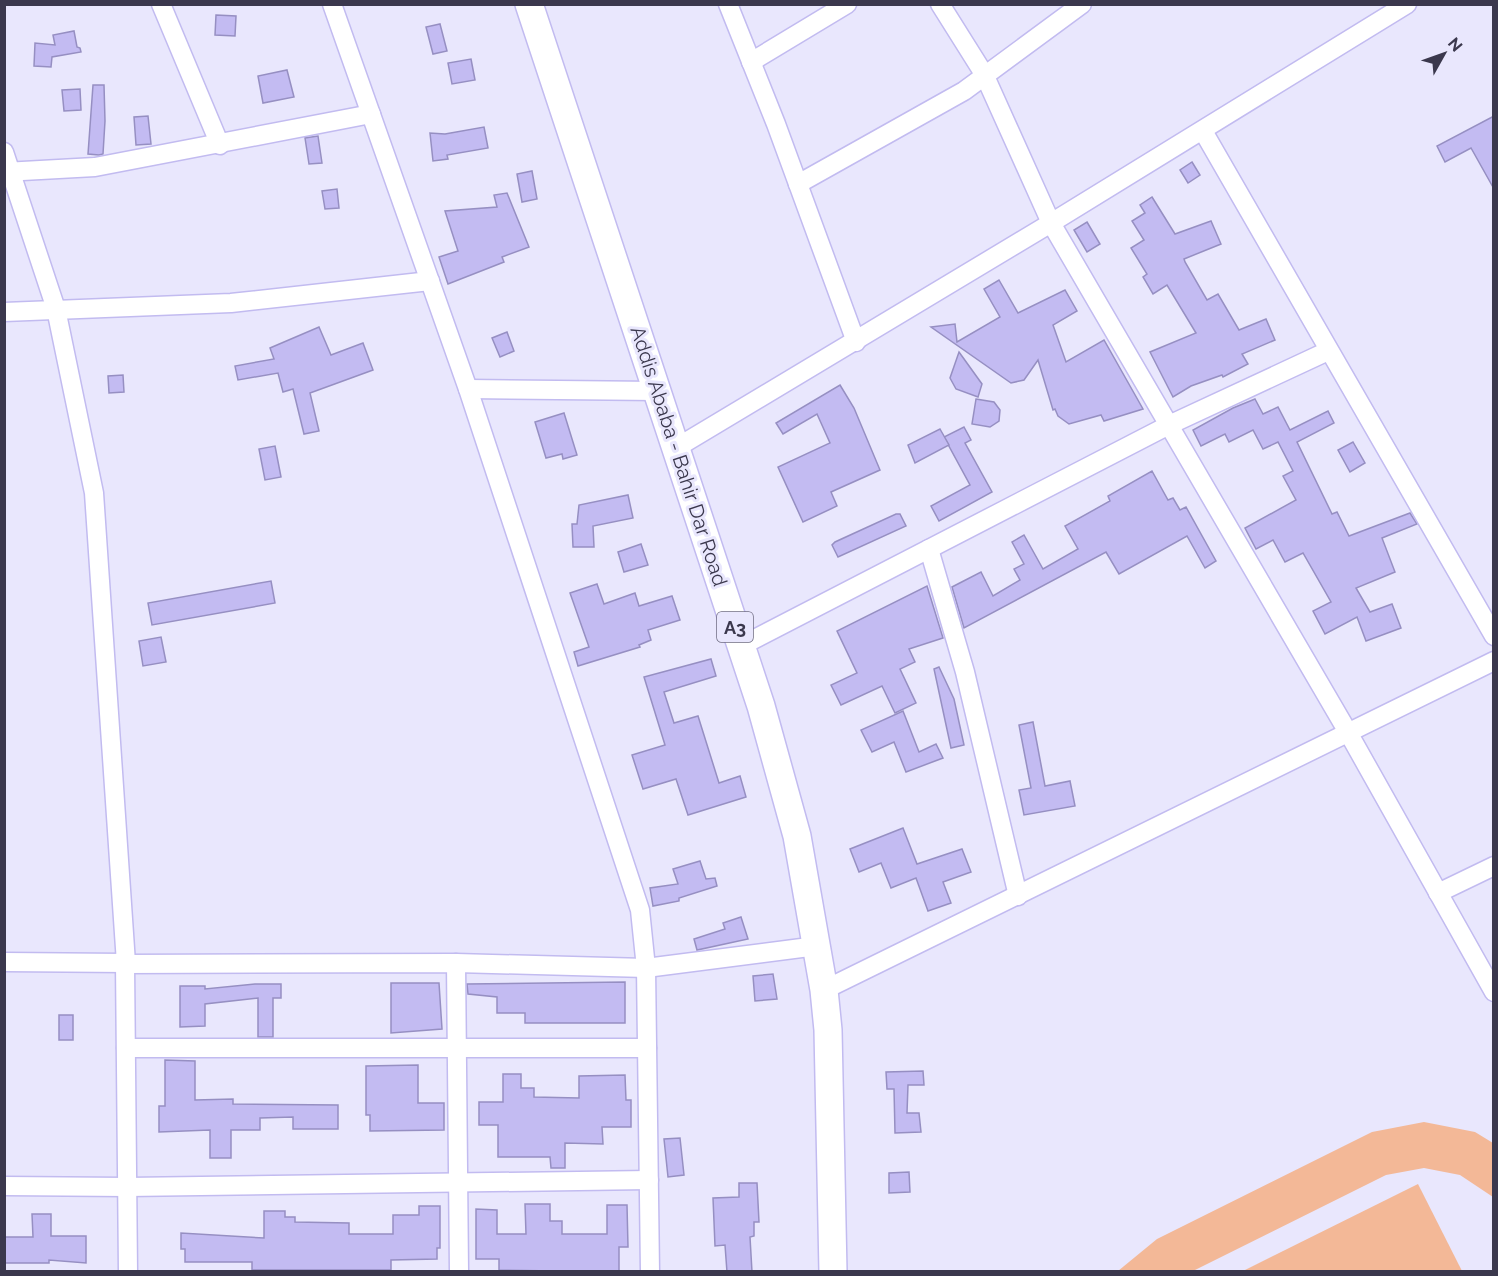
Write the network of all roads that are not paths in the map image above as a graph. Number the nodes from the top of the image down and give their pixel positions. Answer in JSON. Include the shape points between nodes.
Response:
{"nodes":[{"id":1,"x":161,"y":4,"type":"edge"},
{"id":2,"x":332,"y":4,"type":"edge"},
{"id":3,"x":529,"y":4,"type":"edge"},
{"id":4,"x":728,"y":4,"type":"edge"},
{"id":5,"x":847,"y":4,"type":"edge"},
{"id":6,"x":940,"y":4,"type":"edge"},
{"id":7,"x":1082,"y":4,"type":"edge"},
{"id":8,"x":1407,"y":4,"type":"edge"},
{"id":9,"x":751,"y":62,"type":"junction"},
{"id":10,"x":984,"y":75,"type":"junction"},
{"id":11,"x":371,"y":114,"type":"junction"},
{"id":12,"x":1203,"y":131,"type":"junction"},
{"id":13,"x":220,"y":145,"type":"junction"},
{"id":14,"x":4,"y":152,"type":"edge"},
{"id":15,"x":8,"y":172,"type":"edge"},
{"id":16,"x":798,"y":184,"type":"junction"},
{"id":17,"x":1051,"y":223,"type":"junction"},
{"id":18,"x":430,"y":281,"type":"junction"},
{"id":19,"x":56,"y":309,"type":"junction"},
{"id":20,"x":4,"y":312,"type":"edge"},
{"id":21,"x":856,"y":342,"type":"junction"},
{"id":22,"x":1329,"y":351,"type":"junction"},
{"id":23,"x":468,"y":389,"type":"junction"},
{"id":24,"x":657,"y":391,"type":"junction"},
{"id":25,"x":1169,"y":425,"type":"junction"},
{"id":26,"x":676,"y":448,"type":"junction"},
{"id":27,"x":929,"y":549,"type":"junction"},
{"id":28,"x":1494,"y":636,"type":"edge"},
{"id":29,"x":741,"y":646,"type":"junction"},
{"id":30,"x":1494,"y":661,"type":"edge"},
{"id":31,"x":1349,"y":734,"type":"junction"},
{"id":32,"x":1494,"y":866,"type":"edge"},
{"id":33,"x":1438,"y":893,"type":"junction"},
{"id":34,"x":1018,"y":896,"type":"junction"},
{"id":35,"x":817,"y":946,"type":"junction"},
{"id":36,"x":4,"y":962,"type":"edge"},
{"id":37,"x":456,"y":963,"type":"junction"},
{"id":38,"x":646,"y":968,"type":"junction"},
{"id":39,"x":824,"y":990,"type":"junction"},
{"id":40,"x":1494,"y":992,"type":"edge"},
{"id":41,"x":126,"y":1048,"type":"junction"},
{"id":42,"x":457,"y":1048,"type":"junction"},
{"id":43,"x":647,"y":1048,"type":"junction"},
{"id":44,"x":649,"y":1180,"type":"junction"},
{"id":45,"x":458,"y":1183,"type":"junction"},
{"id":46,"x":4,"y":1186,"type":"edge"},
{"id":47,"x":127,"y":1187,"type":"junction"},
{"id":48,"x":128,"y":1272,"type":"edge"},
{"id":49,"x":459,"y":1272,"type":"edge"},
{"id":50,"x":650,"y":1272,"type":"edge"},
{"id":51,"x":833,"y":1272,"type":"edge"}],
"edges":[{"from":1,"to":13,"type":"street"},
{"from":2,"to":11,"type":"street"},
{"from":3,"to":24,"type":"highway","name":"Addis Ababa - Bahir Dar Road","number":"A3"},
{"from":4,"to":9,"type":"street"},
{"from":5,"to":9,"type":"street"},
{"from":6,"to":10,"type":"street"},
{"from":7,"to":10,"type":"street"},
{"from":8,"to":12,"type":"street"},
{"from":9,"to":16,"type":"street"},
{"from":10,"to":16,"type":"street","via":[[964,92]]},
{"from":10,"to":17,"type":"street"},
{"from":11,"to":13,"type":"street"},
{"from":11,"to":18,"type":"street"},
{"from":12,"to":17,"type":"street"},
{"from":12,"to":22,"type":"street"},
{"from":13,"to":15,"type":"street","via":[[95,167]]},
{"from":14,"to":15,"type":"street"},
{"from":15,"to":19,"type":"street"},
{"from":16,"to":21,"type":"street"},
{"from":17,"to":21,"type":"street"},
{"from":17,"to":25,"type":"street"},
{"from":18,"to":19,"type":"street","via":[[231,303]]},
{"from":18,"to":23,"type":"street"},
{"from":19,"to":20,"type":"street"},
{"from":19,"to":36,"type":"street","via":[[94,493],[126,963]]},
{"from":21,"to":26,"type":"street"},
{"from":22,"to":25,"type":"street"},
{"from":22,"to":28,"type":"street"},
{"from":23,"to":24,"type":"street"},
{"from":23,"to":38,"type":"street","via":[[640,910]]},
{"from":24,"to":26,"type":"highway","name":"Addis Ababa - Bahir Dar Road","number":"A3"},
{"from":25,"to":27,"type":"street"},
{"from":25,"to":31,"type":"street"},
{"from":26,"to":29,"type":"highway","name":"Addis Ababa - Bahir Dar Road","number":"A3"},
{"from":27,"to":29,"type":"street"},
{"from":27,"to":34,"type":"street","via":[[965,672]]},
{"from":29,"to":35,"type":"highway","name":"Addis Ababa - Bahir Dar Road","number":"A3","via":[[797,836]]},
{"from":30,"to":31,"type":"street"},
{"from":31,"to":33,"type":"street"},
{"from":31,"to":34,"type":"street"},
{"from":32,"to":33,"type":"street"},
{"from":33,"to":40,"type":"street"},
{"from":34,"to":39,"type":"street"},
{"from":35,"to":38,"type":"street"},
{"from":35,"to":39,"type":"highway","name":"Addis Ababa - Bahir Dar Road","number":"A3"},
{"from":37,"to":38,"type":"street"},
{"from":37,"to":41,"type":"street","via":[[125,964]]},
{"from":37,"to":42,"type":"street"},
{"from":38,"to":43,"type":"street"},
{"from":39,"to":51,"type":"highway","name":"Addis Ababa - Bahir Dar Road","number":"A3"},
{"from":41,"to":42,"type":"street"},
{"from":41,"to":47,"type":"street"},
{"from":42,"to":43,"type":"street"},
{"from":42,"to":45,"type":"street"},
{"from":43,"to":44,"type":"street"},
{"from":44,"to":45,"type":"street"},
{"from":44,"to":50,"type":"street"},
{"from":45,"to":47,"type":"street"},
{"from":45,"to":49,"type":"street"},
{"from":46,"to":47,"type":"street"},
{"from":47,"to":48,"type":"street"}]}
